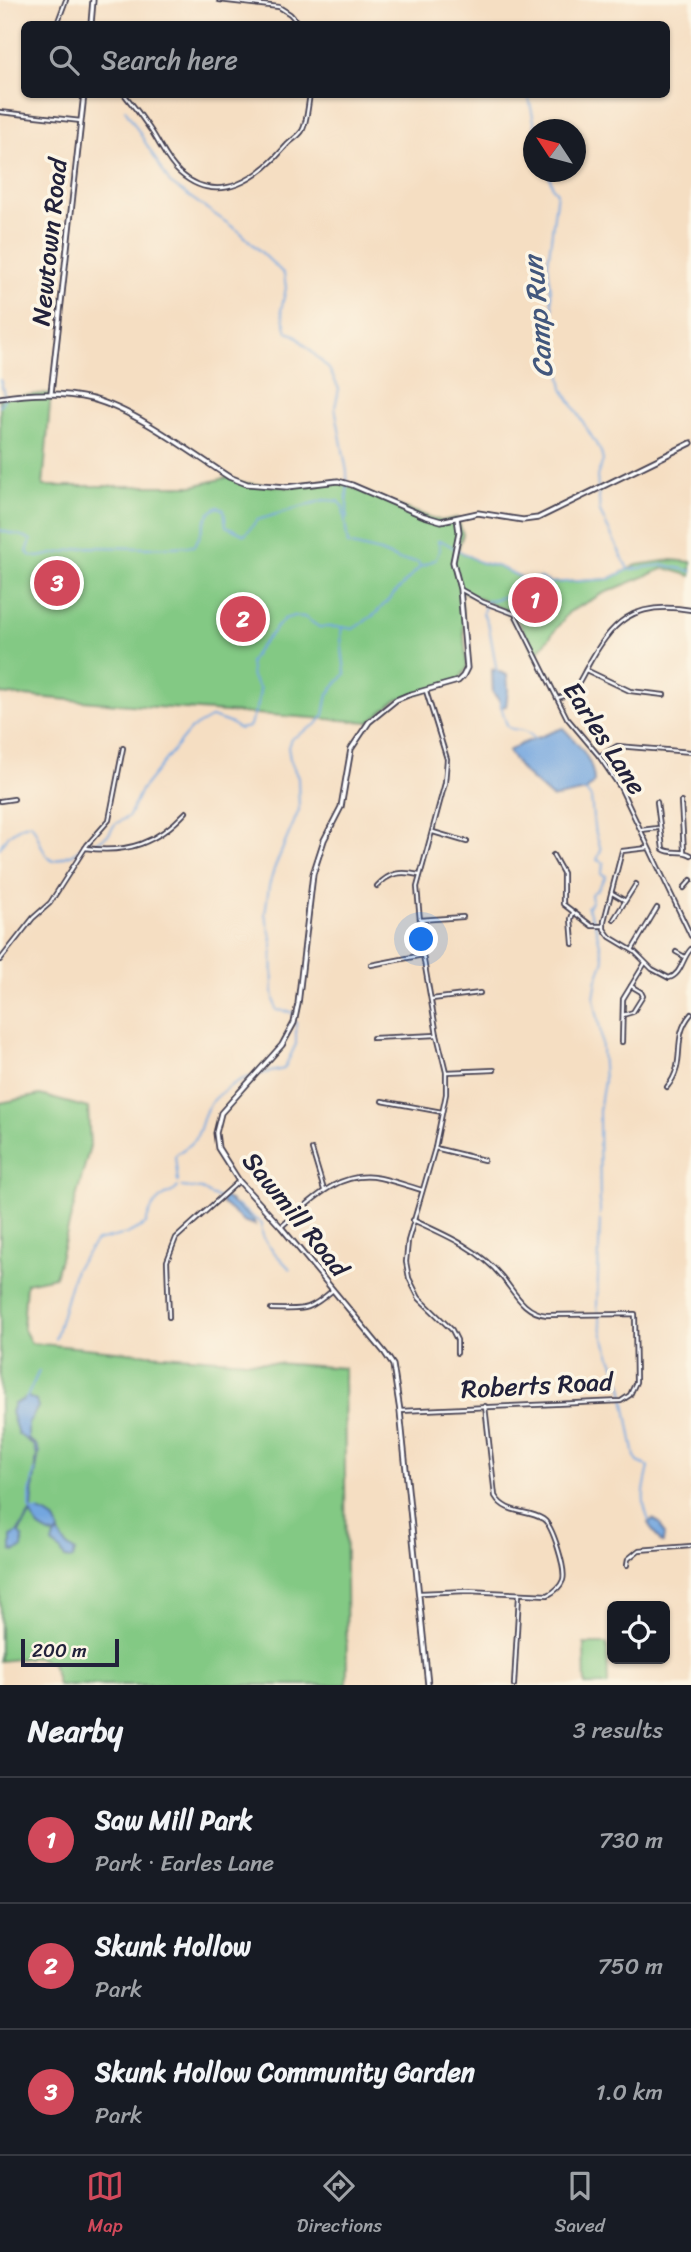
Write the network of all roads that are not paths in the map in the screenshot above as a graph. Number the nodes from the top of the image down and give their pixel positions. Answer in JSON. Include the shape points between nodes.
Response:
{"nodes":[{"id":1,"x":66,"y":0,"type":"edge"},
{"id":2,"x":93,"y":0,"type":"edge"},
{"id":3,"x":219,"y":0,"type":"edge"},
{"id":4,"x":58,"y":21,"type":"edge"},
{"id":5,"x":91,"y":21,"type":"edge"},
{"id":6,"x":295,"y":21,"type":"edge"},
{"id":7,"x":84,"y":98,"type":"edge"},
{"id":8,"x":127,"y":98,"type":"edge"},
{"id":9,"x":309,"y":98,"type":"edge"},
{"id":10,"x":0,"y":112,"type":"edge"},
{"id":11,"x":81,"y":121,"type":"junction"},
{"id":12,"x":51,"y":393,"type":"junction"},
{"id":13,"x":0,"y":398,"type":"edge"},
{"id":14,"x":691,"y":443,"type":"edge"},
{"id":15,"x":457,"y":518,"type":"junction"},
{"id":16,"x":460,"y":589,"type":"junction"},
{"id":17,"x":691,"y":610,"type":"edge"},
{"id":18,"x":586,"y":670,"type":"junction"},
{"id":19,"x":426,"y":691,"type":"junction"},
{"id":20,"x":664,"y":695,"type":"dead end"},
{"id":21,"x":557,"y":698,"type":"junction"},
{"id":22,"x":123,"y":748,"type":"dead end"},
{"id":23,"x":691,"y":752,"type":"edge"},
{"id":24,"x":599,"y":756,"type":"junction"},
{"id":25,"x":13,"y":799,"type":"dead end"},
{"id":26,"x":0,"y":801,"type":"edge"},
{"id":27,"x":657,"y":802,"type":"dead end"},
{"id":28,"x":681,"y":802,"type":"dead end"},
{"id":29,"x":186,"y":812,"type":"dead end"},
{"id":30,"x":660,"y":828,"type":"junction"},
{"id":31,"x":640,"y":830,"type":"junction"},
{"id":32,"x":433,"y":832,"type":"junction"},
{"id":33,"x":467,"y":842,"type":"dead end"},
{"id":34,"x":86,"y":847,"type":"junction"},
{"id":35,"x":648,"y":848,"type":"junction"},
{"id":36,"x":684,"y":852,"type":"junction"},
{"id":37,"x":553,"y":855,"type":"dead end"},
{"id":38,"x":691,"y":855,"type":"edge"},
{"id":39,"x":419,"y":875,"type":"junction"},
{"id":40,"x":691,"y":880,"type":"edge"},
{"id":41,"x":636,"y":884,"type":"dead end"},
{"id":42,"x":377,"y":886,"type":"dead end"},
{"id":43,"x":684,"y":888,"type":"dead end"},
{"id":44,"x":612,"y":893,"type":"junction"},
{"id":45,"x":625,"y":901,"type":"junction"},
{"id":46,"x":657,"y":908,"type":"dead end"},
{"id":47,"x":573,"y":913,"type":"junction"},
{"id":48,"x":463,"y":917,"type":"dead end"},
{"id":49,"x":614,"y":919,"type":"dead end"},
{"id":50,"x":420,"y":920,"type":"junction"},
{"id":51,"x":603,"y":926,"type":"junction"},
{"id":52,"x":691,"y":936,"type":"edge"},
{"id":53,"x":573,"y":944,"type":"dead end"},
{"id":54,"x":691,"y":949,"type":"edge"},
{"id":55,"x":632,"y":950,"type":"junction"},
{"id":56,"x":676,"y":952,"type":"dead end"},
{"id":57,"x":423,"y":955,"type":"junction"},
{"id":58,"x":685,"y":957,"type":"junction"},
{"id":59,"x":0,"y":960,"type":"edge"},
{"id":60,"x":645,"y":963,"type":"junction"},
{"id":61,"x":371,"y":965,"type":"dead end"},
{"id":62,"x":631,"y":986,"type":"junction"},
{"id":63,"x":480,"y":993,"type":"dead end"},
{"id":64,"x":432,"y":999,"type":"junction"},
{"id":65,"x":691,"y":1014,"type":"edge"},
{"id":66,"x":623,"y":1015,"type":"junction"},
{"id":67,"x":437,"y":1035,"type":"junction"},
{"id":68,"x":373,"y":1038,"type":"dead end"},
{"id":69,"x":622,"y":1042,"type":"dead end"},
{"id":70,"x":494,"y":1070,"type":"dead end"},
{"id":71,"x":446,"y":1072,"type":"junction"},
{"id":72,"x":667,"y":1087,"type":"dead end"},
{"id":73,"x":382,"y":1101,"type":"dead end"},
{"id":74,"x":442,"y":1112,"type":"junction"},
{"id":75,"x":435,"y":1148,"type":"junction"},
{"id":76,"x":312,"y":1150,"type":"dead end"},
{"id":77,"x":484,"y":1160,"type":"dead end"},
{"id":78,"x":239,"y":1181,"type":"junction"},
{"id":79,"x":324,"y":1190,"type":"junction"},
{"id":80,"x":422,"y":1190,"type":"junction"},
{"id":81,"x":414,"y":1220,"type":"junction"},
{"id":82,"x":281,"y":1227,"type":"junction"},
{"id":83,"x":333,"y":1290,"type":"junction"},
{"id":84,"x":271,"y":1308,"type":"dead end"},
{"id":85,"x":169,"y":1317,"type":"dead end"},
{"id":86,"x":457,"y":1353,"type":"dead end"},
{"id":87,"x":485,"y":1406,"type":"junction"},
{"id":88,"x":400,"y":1411,"type":"junction"},
{"id":89,"x":691,"y":1546,"type":"edge"},
{"id":90,"x":627,"y":1565,"type":"dead end"},
{"id":91,"x":420,"y":1593,"type":"junction"},
{"id":92,"x":519,"y":1595,"type":"junction"},
{"id":93,"x":428,"y":1685,"type":"edge"},
{"id":94,"x":514,"y":1685,"type":"edge"}],
"edges":[{"from":1,"to":4,"type":"street"},
{"from":2,"to":5,"type":"street"},
{"from":3,"to":6,"type":"street","via":[[279,7]]},
{"from":7,"to":11,"type":"street","name":"Newtown Road"},
{"from":8,"to":9,"type":"street","via":[[180,173],[203,188],[230,188],[275,160],[303,131]]},
{"from":10,"to":11,"type":"street"},
{"from":11,"to":12,"type":"street","name":"Newtown Road"},
{"from":12,"to":13,"type":"street"},
{"from":12,"to":15,"type":"street","via":[[93,399],[136,418],[242,482],[287,487],[338,481],[433,520]]},
{"from":14,"to":15,"type":"street","via":[[538,518],[478,513]]},
{"from":15,"to":16,"type":"street","name":"Sawmill Road","via":[[453,562]]},
{"from":16,"to":19,"type":"street","name":"Sawmill Road","via":[[467,667],[458,681]]},
{"from":16,"to":21,"type":"street","name":"Earles Lane","via":[[515,614]]},
{"from":17,"to":18,"type":"street","via":[[659,607],[619,622]]},
{"from":18,"to":20,"type":"street","via":[[630,691]]},
{"from":18,"to":21,"type":"street","via":[[571,694]]},
{"from":19,"to":32,"type":"street","via":[[447,759]]},
{"from":19,"to":78,"type":"street","name":"Sawmill Road","via":[[396,700],[369,722],[351,749],[341,807],[313,874],[294,1023],[282,1045],[219,1118],[218,1148]]},
{"from":21,"to":24,"type":"street","name":"Earles Lane"},
{"from":22,"to":34,"type":"street","via":[[109,820]]},
{"from":23,"to":24,"type":"street","via":[[617,746]]},
{"from":24,"to":31,"type":"street","name":"Earles Lane"},
{"from":25,"to":26,"type":"street"},
{"from":27,"to":30,"type":"street"},
{"from":28,"to":36,"type":"street"},
{"from":29,"to":34,"type":"street","via":[[144,843],[106,851]]},
{"from":30,"to":31,"type":"street"},
{"from":30,"to":36,"type":"street","via":[[665,851]]},
{"from":31,"to":35,"type":"street","name":"Earles Lane"},
{"from":32,"to":33,"type":"street"},
{"from":32,"to":39,"type":"street"},
{"from":34,"to":59,"type":"street","via":[[50,903]]},
{"from":35,"to":44,"type":"street","via":[[622,851]]},
{"from":35,"to":52,"type":"street","name":"Earles Lane"},
{"from":36,"to":38,"type":"street"},
{"from":37,"to":47,"type":"street","via":[[563,873],[562,902]]},
{"from":39,"to":42,"type":"street","via":[[394,873]]},
{"from":39,"to":50,"type":"street"},
{"from":40,"to":43,"type":"street"},
{"from":41,"to":45,"type":"street"},
{"from":44,"to":45,"type":"street"},
{"from":44,"to":51,"type":"street"},
{"from":45,"to":49,"type":"street"},
{"from":46,"to":55,"type":"street"},
{"from":47,"to":51,"type":"street","via":[[592,926]]},
{"from":47,"to":53,"type":"street"},
{"from":48,"to":50,"type":"street"},
{"from":50,"to":57,"type":"street"},
{"from":51,"to":55,"type":"street","via":[[610,937]]},
{"from":54,"to":58,"type":"street"},
{"from":55,"to":60,"type":"street"},
{"from":56,"to":58,"type":"street"},
{"from":57,"to":61,"type":"street"},
{"from":57,"to":64,"type":"street"},
{"from":58,"to":60,"type":"street","via":[[670,978]]},
{"from":60,"to":62,"type":"street"},
{"from":62,"to":66,"type":"street","via":[[623,999]]},
{"from":62,"to":66,"type":"street","via":[[642,998],[633,1012]]},
{"from":63,"to":64,"type":"street"},
{"from":64,"to":67,"type":"street"},
{"from":65,"to":72,"type":"street","via":[[680,1031],[677,1069]]},
{"from":66,"to":69,"type":"street"},
{"from":67,"to":68,"type":"street"},
{"from":67,"to":71,"type":"street"},
{"from":70,"to":71,"type":"street"},
{"from":71,"to":74,"type":"street"},
{"from":73,"to":74,"type":"street"},
{"from":74,"to":75,"type":"street"},
{"from":75,"to":77,"type":"street"},
{"from":75,"to":80,"type":"street"},
{"from":76,"to":79,"type":"street"},
{"from":78,"to":82,"type":"street","name":"Sawmill Road"},
{"from":78,"to":85,"type":"street","via":[[176,1238],[167,1261]]},
{"from":79,"to":80,"type":"street","via":[[365,1177]]},
{"from":79,"to":82,"type":"street"},
{"from":80,"to":81,"type":"street"},
{"from":81,"to":86,"type":"street","via":[[406,1255],[409,1278],[424,1303],[453,1330]]},
{"from":81,"to":87,"type":"street","name":"Roberts Road","via":[[471,1249],[537,1313],[635,1314],[636,1381],[630,1395],[621,1401]]},
{"from":82,"to":83,"type":"street","name":"Sawmill Road"},
{"from":83,"to":84,"type":"street","via":[[315,1306]]},
{"from":83,"to":88,"type":"street","name":"Sawmill Road","via":[[391,1361]]},
{"from":87,"to":88,"type":"street","name":"Roberts Road"},
{"from":87,"to":92,"type":"street","via":[[495,1496],[507,1508],[548,1524],[563,1569],[562,1582],[552,1594]]},
{"from":88,"to":91,"type":"street","name":"Sawmill Road"},
{"from":89,"to":90,"type":"street","via":[[639,1550]]},
{"from":91,"to":92,"type":"street"},
{"from":91,"to":93,"type":"street","name":"Sawmill Road"},
{"from":92,"to":94,"type":"street"}]}
